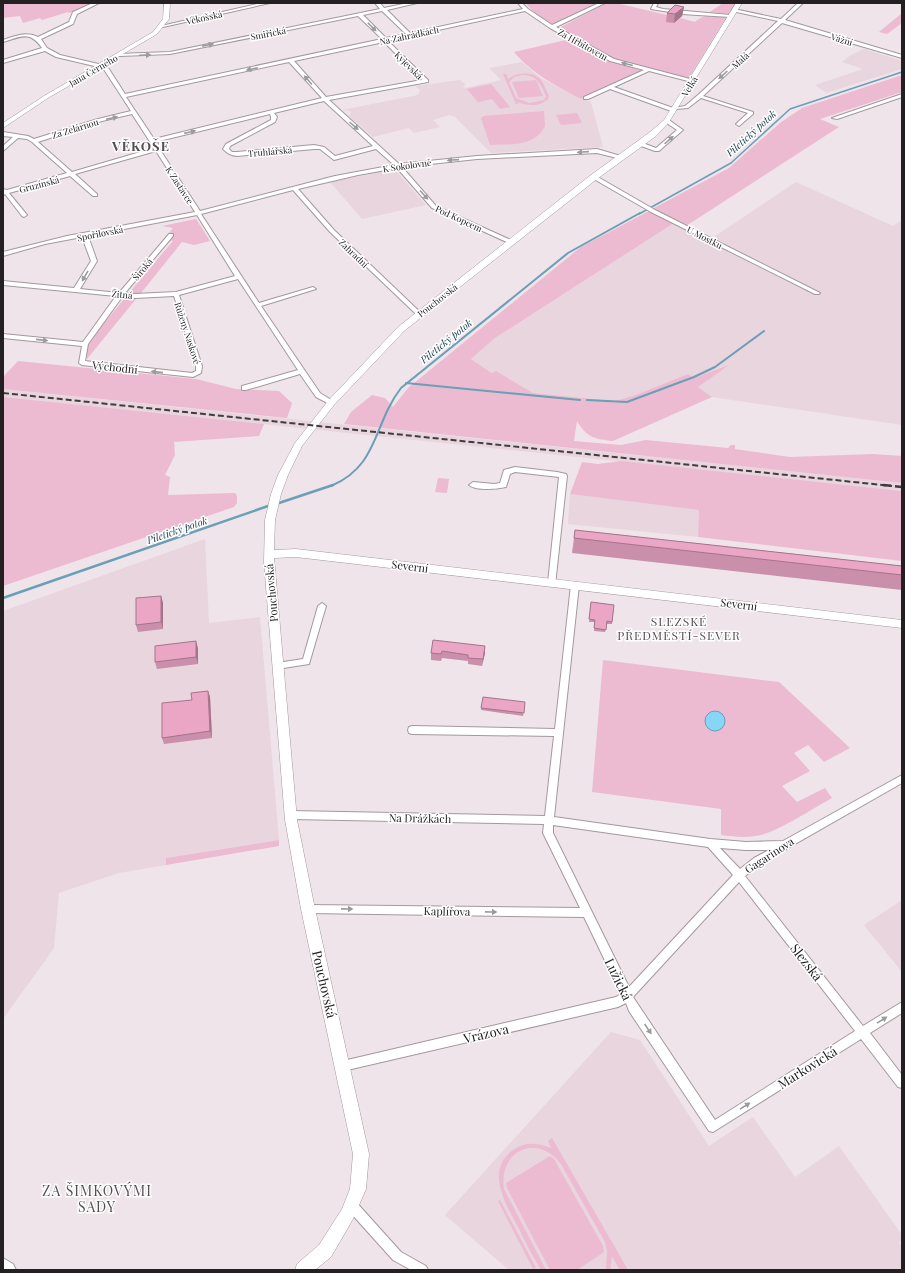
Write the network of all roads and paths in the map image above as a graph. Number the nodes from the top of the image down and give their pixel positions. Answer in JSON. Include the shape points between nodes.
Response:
{"nodes":[{"id":1,"x":97,"y":3,"type":"edge"},
{"id":2,"x":168,"y":3,"type":"edge"},
{"id":3,"x":268,"y":3,"type":"edge"},
{"id":4,"x":377,"y":3,"type":"edge"},
{"id":5,"x":415,"y":3,"type":"edge"},
{"id":6,"x":520,"y":3,"type":"edge"},
{"id":7,"x":602,"y":3,"type":"edge"},
{"id":8,"x":656,"y":3,"type":"edge"},
{"id":9,"x":801,"y":3,"type":"edge"},
{"id":10,"x":383,"y":9,"type":"junction"},
{"id":11,"x":735,"y":9,"type":"edge"},
{"id":12,"x":526,"y":10,"type":"junction"},
{"id":13,"x":359,"y":14,"type":"junction"},
{"id":14,"x":782,"y":21,"type":"junction"},
{"id":15,"x":163,"y":26,"type":"junction"},
{"id":16,"x":552,"y":27,"type":"junction"},
{"id":17,"x":409,"y":35,"type":"junction"},
{"id":18,"x":38,"y":39,"type":"junction"},
{"id":19,"x":385,"y":40,"type":"junction"},
{"id":20,"x":3,"y":41,"type":"edge"},
{"id":21,"x":45,"y":50,"type":"junction"},
{"id":22,"x":120,"y":55,"type":"junction"},
{"id":23,"x":902,"y":57,"type":"edge"},
{"id":24,"x":290,"y":61,"type":"junction"},
{"id":25,"x":3,"y":62,"type":"edge"},
{"id":26,"x":101,"y":65,"type":"junction"},
{"id":27,"x":648,"y":70,"type":"junction"},
{"id":28,"x":692,"y":81,"type":"junction"},
{"id":29,"x":610,"y":87,"type":"junction"},
{"id":30,"x":902,"y":95,"type":"edge"},
{"id":31,"x":123,"y":96,"type":"junction"},
{"id":32,"x":700,"y":96,"type":"junction"},
{"id":33,"x":586,"y":98,"type":"dead end"},
{"id":34,"x":326,"y":100,"type":"junction"},
{"id":35,"x":674,"y":109,"type":"junction"},
{"id":36,"x":134,"y":112,"type":"junction"},
{"id":37,"x":271,"y":112,"type":"junction"},
{"id":38,"x":835,"y":118,"type":"dead end"},
{"id":39,"x":667,"y":121,"type":"junction"},
{"id":40,"x":740,"y":124,"type":"dead end"},
{"id":41,"x":3,"y":126,"type":"edge"},
{"id":42,"x":3,"y":134,"type":"edge"},
{"id":43,"x":17,"y":136,"type":"junction"},
{"id":44,"x":34,"y":140,"type":"junction"},
{"id":45,"x":152,"y":141,"type":"junction"},
{"id":46,"x":640,"y":144,"type":"junction"},
{"id":47,"x":377,"y":147,"type":"junction"},
{"id":48,"x":3,"y":148,"type":"edge"},
{"id":49,"x":157,"y":149,"type":"junction"},
{"id":50,"x":621,"y":158,"type":"junction"},
{"id":51,"x":398,"y":166,"type":"junction"},
{"id":52,"x":72,"y":174,"type":"junction"},
{"id":53,"x":594,"y":177,"type":"junction"},
{"id":54,"x":294,"y":188,"type":"junction"},
{"id":55,"x":4,"y":192,"type":"edge"},
{"id":56,"x":95,"y":196,"type":"dead end"},
{"id":57,"x":198,"y":213,"type":"junction"},
{"id":58,"x":24,"y":215,"type":"dead end"},
{"id":59,"x":171,"y":235,"type":"dead end"},
{"id":60,"x":85,"y":236,"type":"junction"},
{"id":61,"x":511,"y":242,"type":"junction"},
{"id":62,"x":3,"y":254,"type":"edge"},
{"id":63,"x":239,"y":277,"type":"junction"},
{"id":64,"x":3,"y":284,"type":"edge"},
{"id":65,"x":313,"y":288,"type":"dead end"},
{"id":66,"x":76,"y":290,"type":"junction"},
{"id":67,"x":817,"y":293,"type":"dead end"},
{"id":68,"x":121,"y":294,"type":"junction"},
{"id":69,"x":176,"y":294,"type":"junction"},
{"id":70,"x":258,"y":305,"type":"junction"},
{"id":71,"x":419,"y":314,"type":"junction"},
{"id":72,"x":3,"y":336,"type":"edge"},
{"id":73,"x":85,"y":344,"type":"junction"},
{"id":74,"x":302,"y":371,"type":"junction"},
{"id":75,"x":199,"y":372,"type":"joint"},
{"id":76,"x":244,"y":388,"type":"dead end"},
{"id":77,"x":331,"y":403,"type":"junction"},
{"id":78,"x":473,"y":485,"type":"dead end"},
{"id":79,"x":268,"y":554,"type":"junction"},
{"id":80,"x":552,"y":583,"type":"junction"},
{"id":81,"x":575,"y":585,"type":"junction"},
{"id":82,"x":322,"y":606,"type":"dead end"},
{"id":83,"x":902,"y":624,"type":"edge"},
{"id":84,"x":277,"y":666,"type":"junction"},
{"id":85,"x":412,"y":730,"type":"dead end"},
{"id":86,"x":559,"y":733,"type":"junction"},
{"id":87,"x":902,"y":779,"type":"edge"},
{"id":88,"x":291,"y":815,"type":"junction"},
{"id":89,"x":549,"y":820,"type":"junction"},
{"id":90,"x":710,"y":842,"type":"junction"},
{"id":91,"x":784,"y":845,"type":"junction"},
{"id":92,"x":739,"y":875,"type":"junction"},
{"id":93,"x":308,"y":909,"type":"junction"},
{"id":94,"x":587,"y":913,"type":"junction"},
{"id":95,"x":627,"y":996,"type":"junction"},
{"id":96,"x":902,"y":1007,"type":"edge"},
{"id":97,"x":862,"y":1032,"type":"junction"},
{"id":98,"x":343,"y":1066,"type":"junction"},
{"id":99,"x":902,"y":1083,"type":"edge"},
{"id":100,"x":712,"y":1127,"type":"joint"},
{"id":101,"x":352,"y":1206,"type":"junction"},
{"id":102,"x":3,"y":1267,"type":"edge"},
{"id":103,"x":7,"y":1270,"type":"edge"},
{"id":104,"x":303,"y":1270,"type":"edge"},
{"id":105,"x":422,"y":1270,"type":"edge"}],
"edges":[{"from":1,"to":18,"type":"street","via":[[75,12],[71,23]]},
{"from":2,"to":15,"type":"street"},
{"from":3,"to":15,"type":"street","name":"Věkošská"},
{"from":4,"to":10,"type":"street","name":"Kyjevská"},
{"from":5,"to":10,"type":"street","name":"Smiřická"},
{"from":6,"to":12,"type":"street"},
{"from":7,"to":16,"type":"street","name":"Za Hřbitovem"},
{"from":8,"to":11,"type":"street","name":"Vážní","via":[[653,8],[688,14],[707,14]]},
{"from":9,"to":14,"type":"street","name":"Malá"},
{"from":10,"to":13,"type":"street","name":"Smiřická"},
{"from":10,"to":17,"type":"street","name":"Kyjevská"},
{"from":11,"to":14,"type":"street","name":"Vážní"},
{"from":11,"to":28,"type":"street","name":"Velká"},
{"from":12,"to":16,"type":"street"},
{"from":12,"to":17,"type":"street","name":"Na Zahrádkách"},
{"from":13,"to":19,"type":"street","name":"Kyjevská","one_way":true},
{"from":22,"to":13,"type":"street","name":"Smiřická","one_way":true,"via":[[170,53]]},
{"from":14,"to":23,"type":"street","name":"Vážní"},
{"from":14,"to":32,"type":"street","name":"Malá","one_way":true},
{"from":15,"to":22,"type":"street","name":"Jana Černého"},
{"from":27,"to":16,"type":"street","name":"Za Hřbitovem","one_way":true,"via":[[612,60]]},
{"from":17,"to":19,"type":"street","name":"Na Zahrádkách"},
{"from":18,"to":20,"type":"street","via":[[25,35]]},
{"from":18,"to":21,"type":"street"},
{"from":19,"to":24,"type":"street","name":"Na Zahrádkách"},
{"from":19,"to":34,"type":"street","name":"Kyjevská","via":[[426,81]]},
{"from":21,"to":25,"type":"street"},
{"from":21,"to":26,"type":"street","via":[[58,56]]},
{"from":22,"to":26,"type":"street","name":"Jana Černého"},
{"from":24,"to":31,"type":"street","name":"Na Zahrádkách","one_way":true},
{"from":34,"to":24,"type":"street","one_way":true},
{"from":26,"to":31,"type":"street","name":"K Zastávce"},
{"from":26,"to":41,"type":"street","name":"Jana Černého"},
{"from":27,"to":28,"type":"street","name":"Za Hřbitovem"},
{"from":27,"to":29,"type":"street"},
{"from":28,"to":35,"type":"street","name":"Velká"},
{"from":29,"to":33,"type":"street"},
{"from":29,"to":35,"type":"street"},
{"from":30,"to":38,"type":"street"},
{"from":31,"to":36,"type":"street","name":"K Zastávce"},
{"from":32,"to":35,"type":"street","name":"Malá","via":[[686,107]]},
{"from":32,"to":40,"type":"street","via":[[752,113]]},
{"from":34,"to":37,"type":"street"},
{"from":34,"to":47,"type":"street","one_way":true},
{"from":35,"to":39,"type":"street","name":"Pouchovská"},
{"from":44,"to":36,"type":"street","name":"Za Zelárnou","one_way":true},
{"from":36,"to":45,"type":"street","name":"K Zastávce"},
{"from":45,"to":37,"type":"street","one_way":true},
{"from":37,"to":47,"type":"street","name":"Truhlářská","via":[[273,121],[226,147],[228,152],[237,154],[314,147],[322,148],[334,158]]},
{"from":39,"to":46,"type":"street","name":"Pouchovská"},
{"from":46,"to":39,"type":"street","one_way":true,"via":[[657,150],[680,130]]},
{"from":42,"to":43,"type":"street"},
{"from":43,"to":44,"type":"street"},
{"from":43,"to":48,"type":"street"},
{"from":44,"to":52,"type":"street","name":"Gruzínská"},
{"from":45,"to":49,"type":"street","name":"K Zastávce"},
{"from":46,"to":50,"type":"street","name":"Pouchovská"},
{"from":47,"to":51,"type":"street"},
{"from":49,"to":52,"type":"street","name":"Gruzínská"},
{"from":49,"to":57,"type":"street","name":"K Zastávce"},
{"from":50,"to":51,"type":"street","name":"K Sokolovně","one_way":true,"via":[[597,151],[424,162]]},
{"from":50,"to":53,"type":"street","name":"Pouchovská"},
{"from":51,"to":54,"type":"street","name":"K Sokolovně"},
{"from":51,"to":61,"type":"street","name":"Pod Kopcem","one_way":true,"via":[[434,207]]},
{"from":52,"to":55,"type":"street","name":"Gruzínská"},
{"from":52,"to":56,"type":"street","name":"Gruzínská"},
{"from":53,"to":61,"type":"street","name":"Pouchovská"},
{"from":53,"to":67,"type":"street","name":"U Mostku","via":[[653,211]]},
{"from":54,"to":57,"type":"street","name":"K Sokolovně"},
{"from":54,"to":71,"type":"street","name":"Zahradní","via":[[332,231]]},
{"from":55,"to":58,"type":"street","name":"Gruzínská"},
{"from":57,"to":60,"type":"street","name":"Spořilovská"},
{"from":57,"to":63,"type":"street","name":"K Zastávce"},
{"from":59,"to":68,"type":"street","name":"Široká"},
{"from":60,"to":62,"type":"street","name":"Spořilovská","via":[[39,244]]},
{"from":60,"to":66,"type":"street","one_way":true,"via":[[94,261]]},
{"from":61,"to":71,"type":"street","name":"Pouchovská"},
{"from":63,"to":69,"type":"street","name":"Žitná"},
{"from":63,"to":70,"type":"street","name":"K Zastávce"},
{"from":64,"to":66,"type":"street","name":"Žitná"},
{"from":65,"to":70,"type":"street"},
{"from":66,"to":68,"type":"street","name":"Žitná"},
{"from":68,"to":69,"type":"street","name":"Žitná"},
{"from":68,"to":73,"type":"street","name":"Široká"},
{"from":69,"to":75,"type":"street","name":"Růženy Naskové"},
{"from":70,"to":74,"type":"street","name":"K Zastávce"},
{"from":71,"to":77,"type":"street","name":"Pouchovská","via":[[401,329]]},
{"from":72,"to":73,"type":"street","name":"Východní","one_way":true},
{"from":75,"to":73,"type":"street","name":"Východní","one_way":true,"via":[[193,376],[82,363]]},
{"from":74,"to":76,"type":"street"},
{"from":74,"to":77,"type":"street","name":"K Zastávce","via":[[318,395]]},
{"from":77,"to":79,"type":"street","name":"Pouchovská","via":[[298,445],[287,464],[276,494]]},
{"from":78,"to":80,"type":"street","via":[[503,485],[507,472],[515,469],[563,476]]},
{"from":79,"to":80,"type":"street","name":"Severní","via":[[296,553]]},
{"from":79,"to":84,"type":"street","name":"Pouchovská"},
{"from":80,"to":81,"type":"street","name":"Severní"},
{"from":81,"to":83,"type":"street","name":"Severní"},
{"from":81,"to":86,"type":"street"},
{"from":82,"to":84,"type":"street","via":[[306,662]]},
{"from":84,"to":88,"type":"street","name":"Pouchovská"},
{"from":85,"to":86,"type":"street"},
{"from":86,"to":89,"type":"street"},
{"from":87,"to":91,"type":"street","name":"Gagarinova"},
{"from":88,"to":89,"type":"street","name":"Na Drážkách"},
{"from":88,"to":93,"type":"street","name":"Pouchovská"},
{"from":89,"to":90,"type":"street"},
{"from":89,"to":94,"type":"street","name":"Lužická","via":[[548,833]]},
{"from":90,"to":91,"type":"street","via":[[746,846]]},
{"from":90,"to":92,"type":"street","name":"Slezská"},
{"from":91,"to":92,"type":"street","name":"Gagarinova"},
{"from":92,"to":95,"type":"street","name":"Gagarinova"},
{"from":92,"to":97,"type":"street","name":"Slezská"},
{"from":93,"to":94,"type":"street","name":"Kaplířova","one_way":true},
{"from":93,"to":98,"type":"street","name":"Pouchovská"},
{"from":94,"to":95,"type":"street","name":"Lužická"},
{"from":95,"to":98,"type":"street","name":"Vrázova","via":[[614,1004]]},
{"from":95,"to":100,"type":"street","name":"Lužická","one_way":true},
{"from":97,"to":96,"type":"street","name":"Markovická","one_way":true},
{"from":97,"to":99,"type":"street","name":"Slezská"},
{"from":100,"to":97,"type":"street","name":"Markovická","one_way":true},
{"from":98,"to":101,"type":"street","name":"Pouchovská","via":[[361,1154],[360,1180]]},
{"from":101,"to":104,"type":"street","name":"Pouchovská","via":[[324,1251]]},
{"from":101,"to":105,"type":"street","via":[[397,1256]]},
{"from":102,"to":103,"type":"main road"}]}
